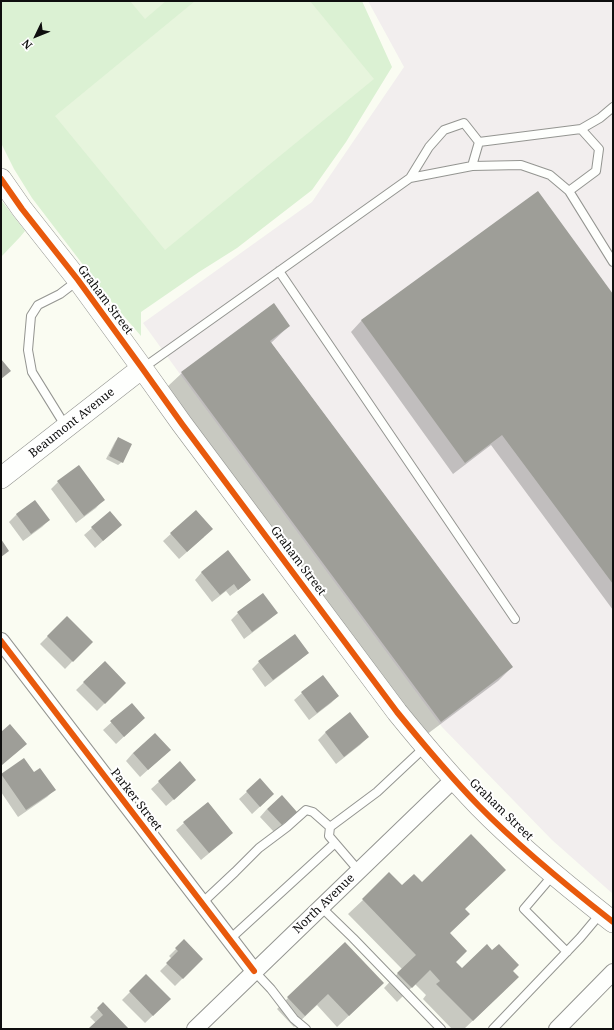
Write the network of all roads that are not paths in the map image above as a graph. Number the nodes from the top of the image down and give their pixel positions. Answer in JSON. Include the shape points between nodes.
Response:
{"nodes":[{"id":1,"x":613,"y":107,"type":"edge"},
{"id":2,"x":581,"y":129,"type":"junction"},
{"id":3,"x":479,"y":142,"type":"junction"},
{"id":4,"x":472,"y":166,"type":"junction"},
{"id":5,"x":410,"y":178,"type":"junction"},
{"id":6,"x":1,"y":179,"type":"edge"},
{"id":7,"x":569,"y":191,"type":"junction"},
{"id":8,"x":613,"y":262,"type":"edge"},
{"id":9,"x":279,"y":271,"type":"junction"},
{"id":10,"x":78,"y":280,"type":"junction"},
{"id":11,"x":142,"y":368,"type":"junction"},
{"id":12,"x":66,"y":428,"type":"junction"},
{"id":13,"x":1,"y":478,"type":"edge"},
{"id":14,"x":515,"y":619,"type":"dead end"},
{"id":15,"x":1,"y":641,"type":"edge"},
{"id":16,"x":425,"y":746,"type":"junction"},
{"id":17,"x":454,"y":779,"type":"junction"},
{"id":18,"x":330,"y":827,"type":"junction"},
{"id":19,"x":335,"y":843,"type":"junction"},
{"id":20,"x":359,"y":871,"type":"junction"},
{"id":21,"x":554,"y":874,"type":"junction"},
{"id":22,"x":202,"y":903,"type":"junction"},
{"id":23,"x":321,"y":907,"type":"junction"},
{"id":24,"x":607,"y":917,"type":"edge"},
{"id":25,"x":235,"y":935,"type":"junction"},
{"id":26,"x":567,"y":952,"type":"junction"},
{"id":27,"x":254,"y":971,"type":"junction"},
{"id":28,"x":613,"y":972,"type":"edge"},
{"id":29,"x":195,"y":1029,"type":"edge"},
{"id":30,"x":306,"y":1029,"type":"edge"},
{"id":31,"x":441,"y":1029,"type":"edge"},
{"id":32,"x":493,"y":1029,"type":"edge"},
{"id":33,"x":557,"y":1029,"type":"edge"}],
"edges":[{"from":1,"to":2,"type":"lane"},
{"from":2,"to":3,"type":"lane"},
{"from":2,"to":7,"type":"lane","via":[[599,149],[596,171]]},
{"from":3,"to":4,"type":"lane"},
{"from":3,"to":5,"type":"lane","via":[[464,123],[444,130],[429,147]]},
{"from":4,"to":5,"type":"lane"},
{"from":4,"to":7,"type":"lane","via":[[521,165],[550,175]]},
{"from":5,"to":9,"type":"lane"},
{"from":6,"to":10,"type":"street","name":"Graham Street"},
{"from":7,"to":8,"type":"lane"},
{"from":9,"to":11,"type":"lane"},
{"from":9,"to":14,"type":"lane"},
{"from":10,"to":11,"type":"street","name":"Graham Street"},
{"from":10,"to":12,"type":"lane","via":[[60,294],[38,305],[31,316],[28,350],[32,372]]},
{"from":11,"to":12,"type":"street","name":"Beaumont Avenue"},
{"from":11,"to":16,"type":"street","name":"Graham Street"},
{"from":12,"to":13,"type":"street","name":"Beaumont Avenue"},
{"from":15,"to":22,"type":"street","name":"Parker Street"},
{"from":16,"to":17,"type":"street","name":"Graham Street"},
{"from":16,"to":18,"type":"lane","via":[[377,792]]},
{"from":17,"to":20,"type":"street","name":"North Avenue"},
{"from":17,"to":21,"type":"street","name":"Graham Street","via":[[480,807]]},
{"from":18,"to":19,"type":"lane","via":[[329,836]]},
{"from":18,"to":22,"type":"lane","via":[[313,812],[306,810],[259,848]]},
{"from":19,"to":20,"type":"lane"},
{"from":19,"to":25,"type":"lane"},
{"from":20,"to":23,"type":"street","name":"North Avenue"},
{"from":21,"to":24,"type":"street","name":"Graham Street"},
{"from":21,"to":26,"type":"lane","via":[[524,909]]},
{"from":22,"to":25,"type":"street","name":"Parker Street"},
{"from":23,"to":27,"type":"street","name":"North Avenue"},
{"from":23,"to":31,"type":"lane"},
{"from":24,"to":26,"type":"lane"},
{"from":25,"to":27,"type":"street","name":"Parker Street"},
{"from":26,"to":32,"type":"lane"},
{"from":27,"to":29,"type":"street","name":"North Avenue"},
{"from":27,"to":30,"type":"lane","via":[[294,1019]]},
{"from":28,"to":33,"type":"street"}]}
